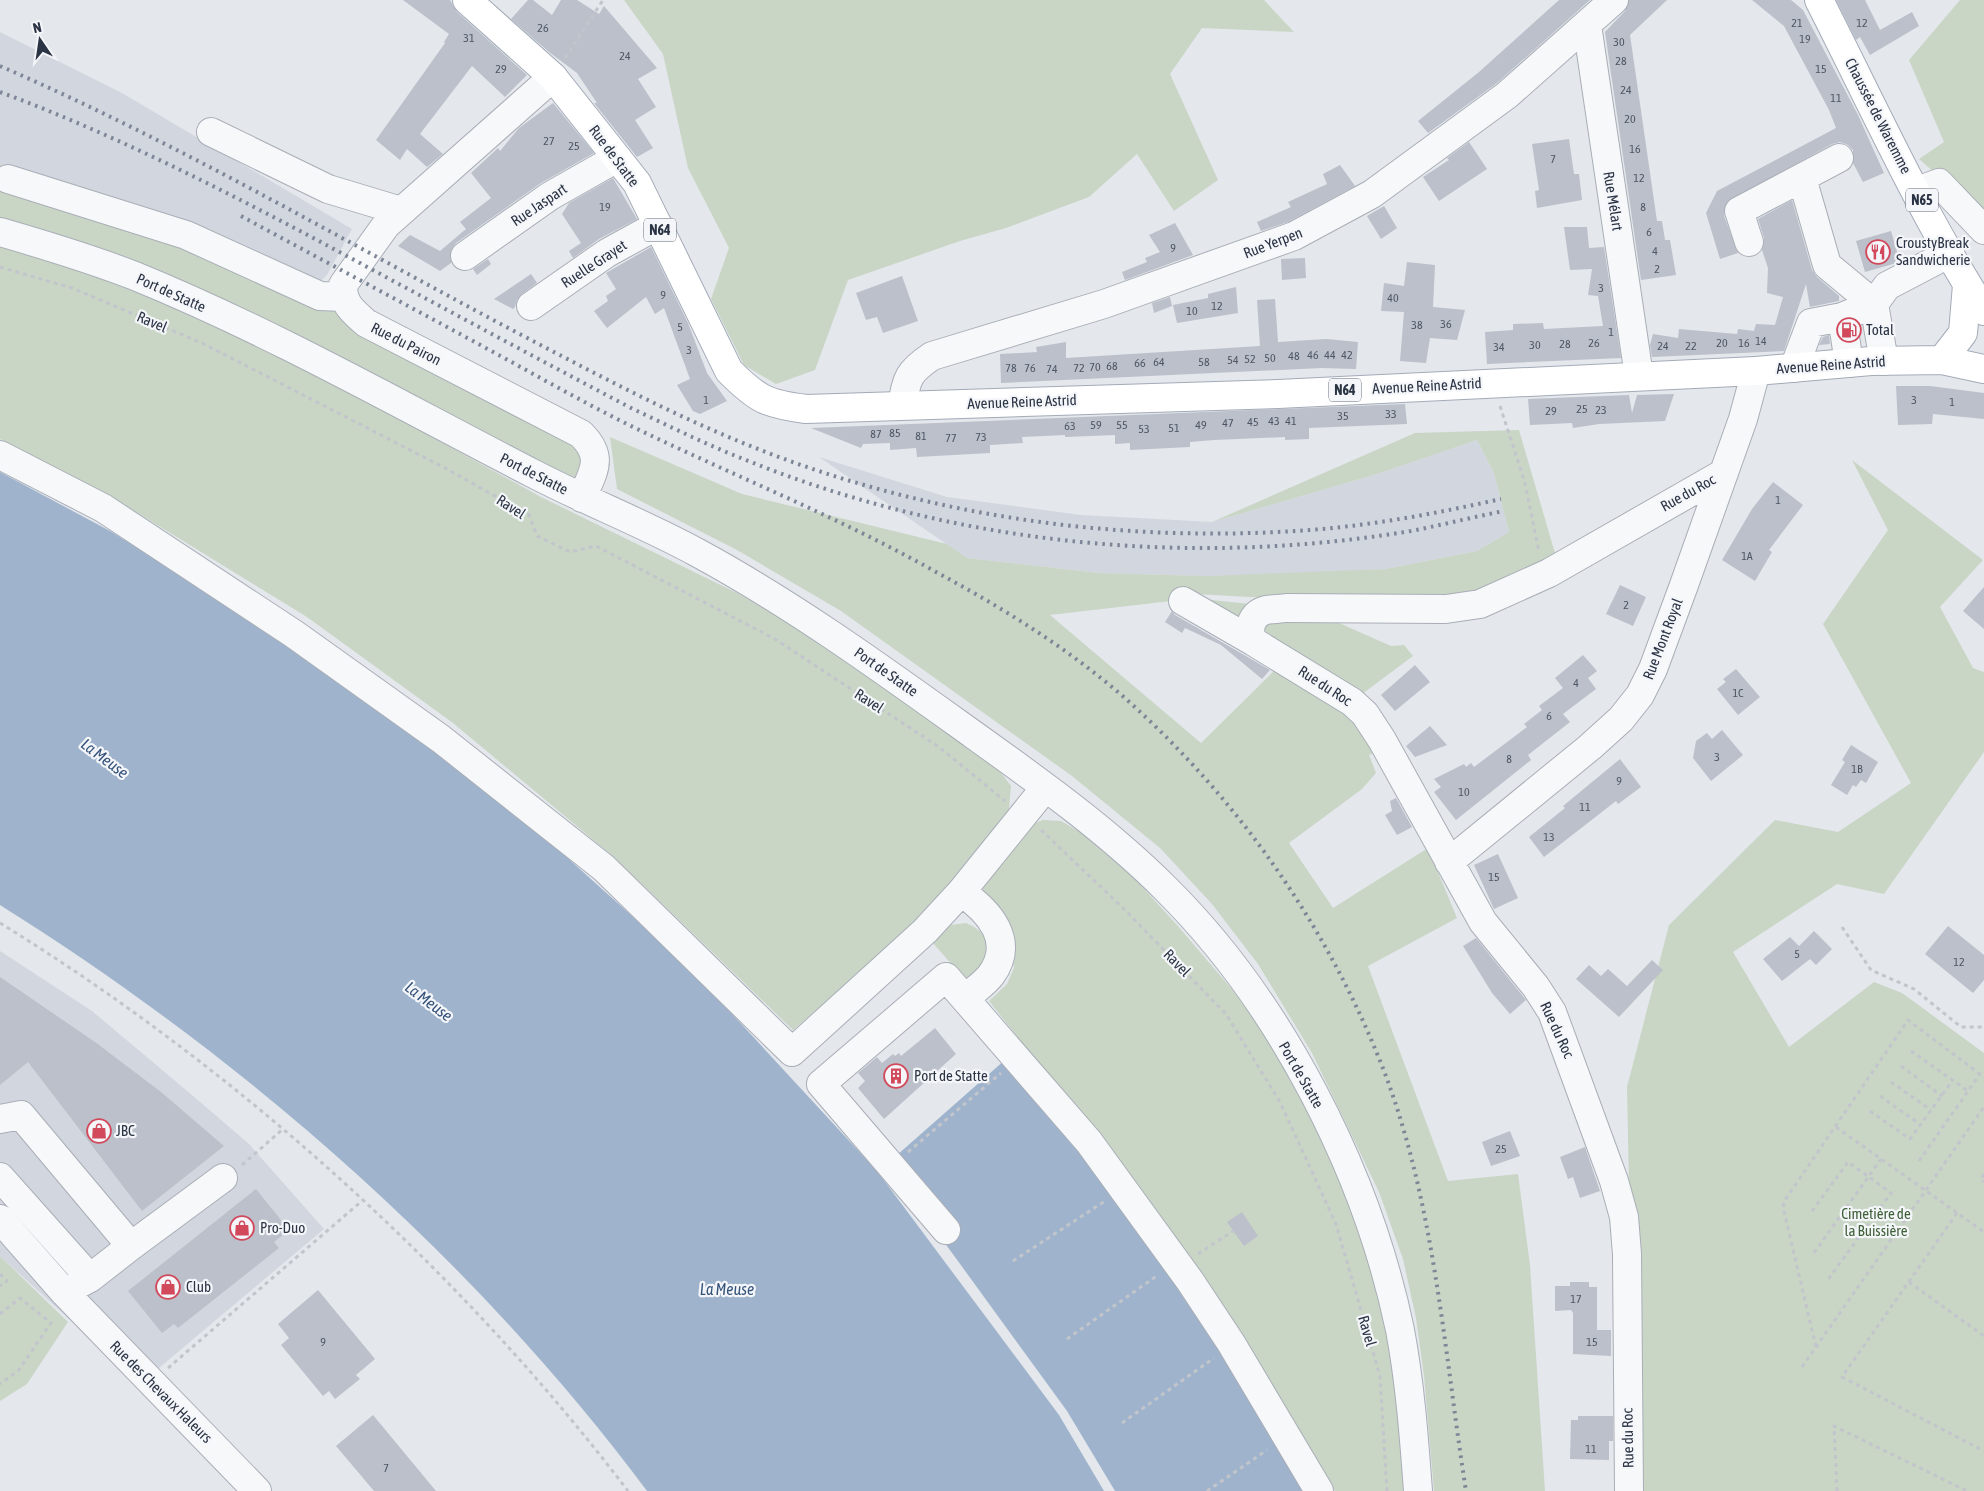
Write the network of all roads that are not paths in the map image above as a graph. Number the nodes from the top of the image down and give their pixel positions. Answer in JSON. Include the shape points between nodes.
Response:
{"nodes":[{"id":1,"x":467,"y":0,"type":"edge"},
{"id":2,"x":1614,"y":0,"type":"edge"},
{"id":3,"x":1819,"y":0,"type":"edge"},
{"id":4,"x":1587,"y":25,"type":"junction"},
{"id":5,"x":553,"y":77,"type":"junction"},
{"id":6,"x":211,"y":132,"type":"dead end"},
{"id":7,"x":617,"y":158,"type":"junction"},
{"id":8,"x":1839,"y":158,"type":"dead end"},
{"id":9,"x":1802,"y":178,"type":"junction"},
{"id":10,"x":8,"y":179,"type":"dead end"},
{"id":11,"x":1917,"y":191,"type":"junction"},
{"id":12,"x":400,"y":211,"type":"junction"},
{"id":13,"x":658,"y":225,"type":"junction"},
{"id":14,"x":1984,"y":230,"type":"edge"},
{"id":15,"x":0,"y":232,"type":"edge"},
{"id":16,"x":1749,"y":242,"type":"dead end"},
{"id":17,"x":1950,"y":253,"type":"junction"},
{"id":18,"x":465,"y":256,"type":"dead end"},
{"id":19,"x":1967,"y":285,"type":"junction"},
{"id":20,"x":343,"y":296,"type":"junction"},
{"id":21,"x":1874,"y":304,"type":"junction"},
{"id":22,"x":531,"y":306,"type":"dead end"},
{"id":23,"x":1984,"y":311,"type":"edge"},
{"id":24,"x":1842,"y":317,"type":"junction"},
{"id":25,"x":1942,"y":360,"type":"junction"},
{"id":26,"x":1884,"y":361,"type":"junction"},
{"id":27,"x":1849,"y":363,"type":"junction"},
{"id":28,"x":1794,"y":368,"type":"junction"},
{"id":29,"x":1984,"y":369,"type":"edge"},
{"id":30,"x":1756,"y":371,"type":"junction"},
{"id":31,"x":1639,"y":376,"type":"junction"},
{"id":32,"x":751,"y":393,"type":"joint"},
{"id":33,"x":902,"y":405,"type":"junction"},
{"id":34,"x":0,"y":455,"type":"edge"},
{"id":35,"x":1724,"y":473,"type":"junction"},
{"id":36,"x":582,"y":498,"type":"junction"},
{"id":37,"x":1182,"y":601,"type":"dead end"},
{"id":38,"x":1254,"y":642,"type":"junction"},
{"id":39,"x":1045,"y":788,"type":"junction"},
{"id":40,"x":1449,"y":862,"type":"junction"},
{"id":41,"x":961,"y":892,"type":"junction"},
{"id":42,"x":965,"y":999,"type":"junction"},
{"id":43,"x":0,"y":1119,"type":"edge"},
{"id":44,"x":0,"y":1177,"type":"edge"},
{"id":45,"x":223,"y":1178,"type":"dead end"},
{"id":46,"x":0,"y":1219,"type":"edge"},
{"id":47,"x":946,"y":1230,"type":"dead end"},
{"id":48,"x":131,"y":1246,"type":"junction"},
{"id":49,"x":90,"y":1278,"type":"junction"},
{"id":50,"x":64,"y":1292,"type":"junction"},
{"id":51,"x":257,"y":1491,"type":"edge"},
{"id":52,"x":1319,"y":1491,"type":"edge"},
{"id":53,"x":1418,"y":1491,"type":"edge"},
{"id":54,"x":1629,"y":1491,"type":"edge"}],
"edges":[{"from":1,"to":5,"type":"main road","name":"Rue de Statte","number":"N64"},
{"from":2,"to":4,"type":"street","name":"Rue Yerpen"},
{"from":3,"to":11,"type":"main road","name":"Chaussée de Waremme","number":"N65"},
{"from":4,"to":31,"type":"street","name":"Rue Mélart"},
{"from":4,"to":33,"type":"street","name":"Rue Yerpen","via":[[1506,95],[1372,194],[1294,236],[1104,304],[932,356],[907,378]]},
{"from":5,"to":7,"type":"main road","name":"Rue de Statte","number":"N64"},
{"from":5,"to":12,"type":"street"},
{"from":6,"to":12,"type":"street","via":[[328,189]]},
{"from":7,"to":13,"type":"main road","name":"Rue de Statte","number":"N64","via":[[636,183]]},
{"from":7,"to":18,"type":"street","name":"Rue Jaspart","via":[[550,196]]},
{"from":8,"to":9,"type":"street"},
{"from":9,"to":16,"type":"street","via":[[1739,211]]},
{"from":9,"to":21,"type":"street","via":[[1827,265]]},
{"from":10,"to":20,"type":"street","via":[[186,236],[320,296]]},
{"from":11,"to":14,"type":"street","via":[[1939,183]]},
{"from":11,"to":17,"type":"main road","name":"Chaussée de Waremme","number":"N65"},
{"from":12,"to":20,"type":"street","via":[[342,285]]},
{"from":13,"to":22,"type":"street","name":"Ruelle Grayet","via":[[607,253]]},
{"from":13,"to":32,"type":"main road","name":"Rue de Statte","number":"N64","via":[[729,371]]},
{"from":15,"to":36,"type":"street","name":"Port de Statte","via":[[134,276],[270,338]]},
{"from":17,"to":19,"type":"main road","name":"Chaussée de Waremme","number":"N65"},
{"from":17,"to":21,"type":"street","via":[[1887,286]]},
{"from":19,"to":23,"type":"main road","name":"Chaussée de Waremme","number":"N65"},
{"from":19,"to":25,"type":"main road","via":[[1963,332]]},
{"from":20,"to":36,"type":"street","name":"Rue du Pairon","via":[[347,306],[366,324],[581,434],[594,447],[595,467]]},
{"from":21,"to":24,"type":"street"},
{"from":21,"to":26,"type":"street"},
{"from":24,"to":27,"type":"street"},
{"from":24,"to":28,"type":"street","via":[[1811,323]]},
{"from":25,"to":26,"type":"main road","name":"Avenue Reine Astrid","number":"N64"},
{"from":25,"to":29,"type":"main road","name":"Avenue Reine Astrid","number":"N64"},
{"from":26,"to":27,"type":"main road","name":"Avenue Reine Astrid","number":"N64"},
{"from":27,"to":28,"type":"main road","name":"Avenue Reine Astrid","number":"N64"},
{"from":28,"to":30,"type":"main road","name":"Avenue Reine Astrid","number":"N64"},
{"from":30,"to":31,"type":"main road","name":"Avenue Reine Astrid","number":"N64"},
{"from":30,"to":35,"type":"street","name":"Rue Mont Royal"},
{"from":31,"to":33,"type":"main road","name":"Avenue Reine Astrid","number":"N64","via":[[1269,394]]},
{"from":32,"to":33,"type":"main road","name":"Avenue Reine Astrid","number":"N64","via":[[778,406],[806,409]]},
{"from":34,"to":41,"type":"street","via":[[103,508],[294,634],[441,739],[604,868],[792,1052],[925,931]]},
{"from":35,"to":38,"type":"street","name":"Rue du Roc","via":[[1549,573],[1480,604],[1264,610],[1254,618],[1250,628]]},
{"from":35,"to":40,"type":"street","name":"Rue Mont Royal","via":[[1653,670],[1640,695],[1620,720],[1590,747]]},
{"from":36,"to":39,"type":"street","name":"Port de Statte","via":[[696,552],[819,624]]},
{"from":37,"to":38,"type":"street","name":"Rue du Roc"},
{"from":38,"to":40,"type":"street","name":"Rue du Roc","via":[[1335,689],[1365,714]]},
{"from":39,"to":41,"type":"street"},
{"from":39,"to":53,"type":"street","name":"Port de Statte","via":[[1108,836],[1203,930],[1248,986],[1308,1082],[1362,1198],[1384,1266],[1400,1334],[1412,1412]]},
{"from":40,"to":54,"type":"street","name":"Rue du Roc","via":[[1483,922],[1536,987],[1552,1012],[1614,1181],[1624,1217],[1627,1254]]},
{"from":41,"to":42,"type":"street","via":[[980,905],[993,920],[999,938],[1000,958],[990,975]]},
{"from":42,"to":47,"type":"street","via":[[946,977],[822,1084]]},
{"from":42,"to":52,"type":"street","via":[[1089,1142],[1165,1272],[1231,1343]]},
{"from":43,"to":48,"type":"street","via":[[21,1115]]},
{"from":44,"to":49,"type":"street"},
{"from":45,"to":48,"type":"street"},
{"from":46,"to":50,"type":"street","name":"Rue des Chevaux Haleurs"},
{"from":48,"to":49,"type":"street"},
{"from":49,"to":50,"type":"street"},
{"from":50,"to":51,"type":"street","name":"Rue des Chevaux Haleurs"}]}
